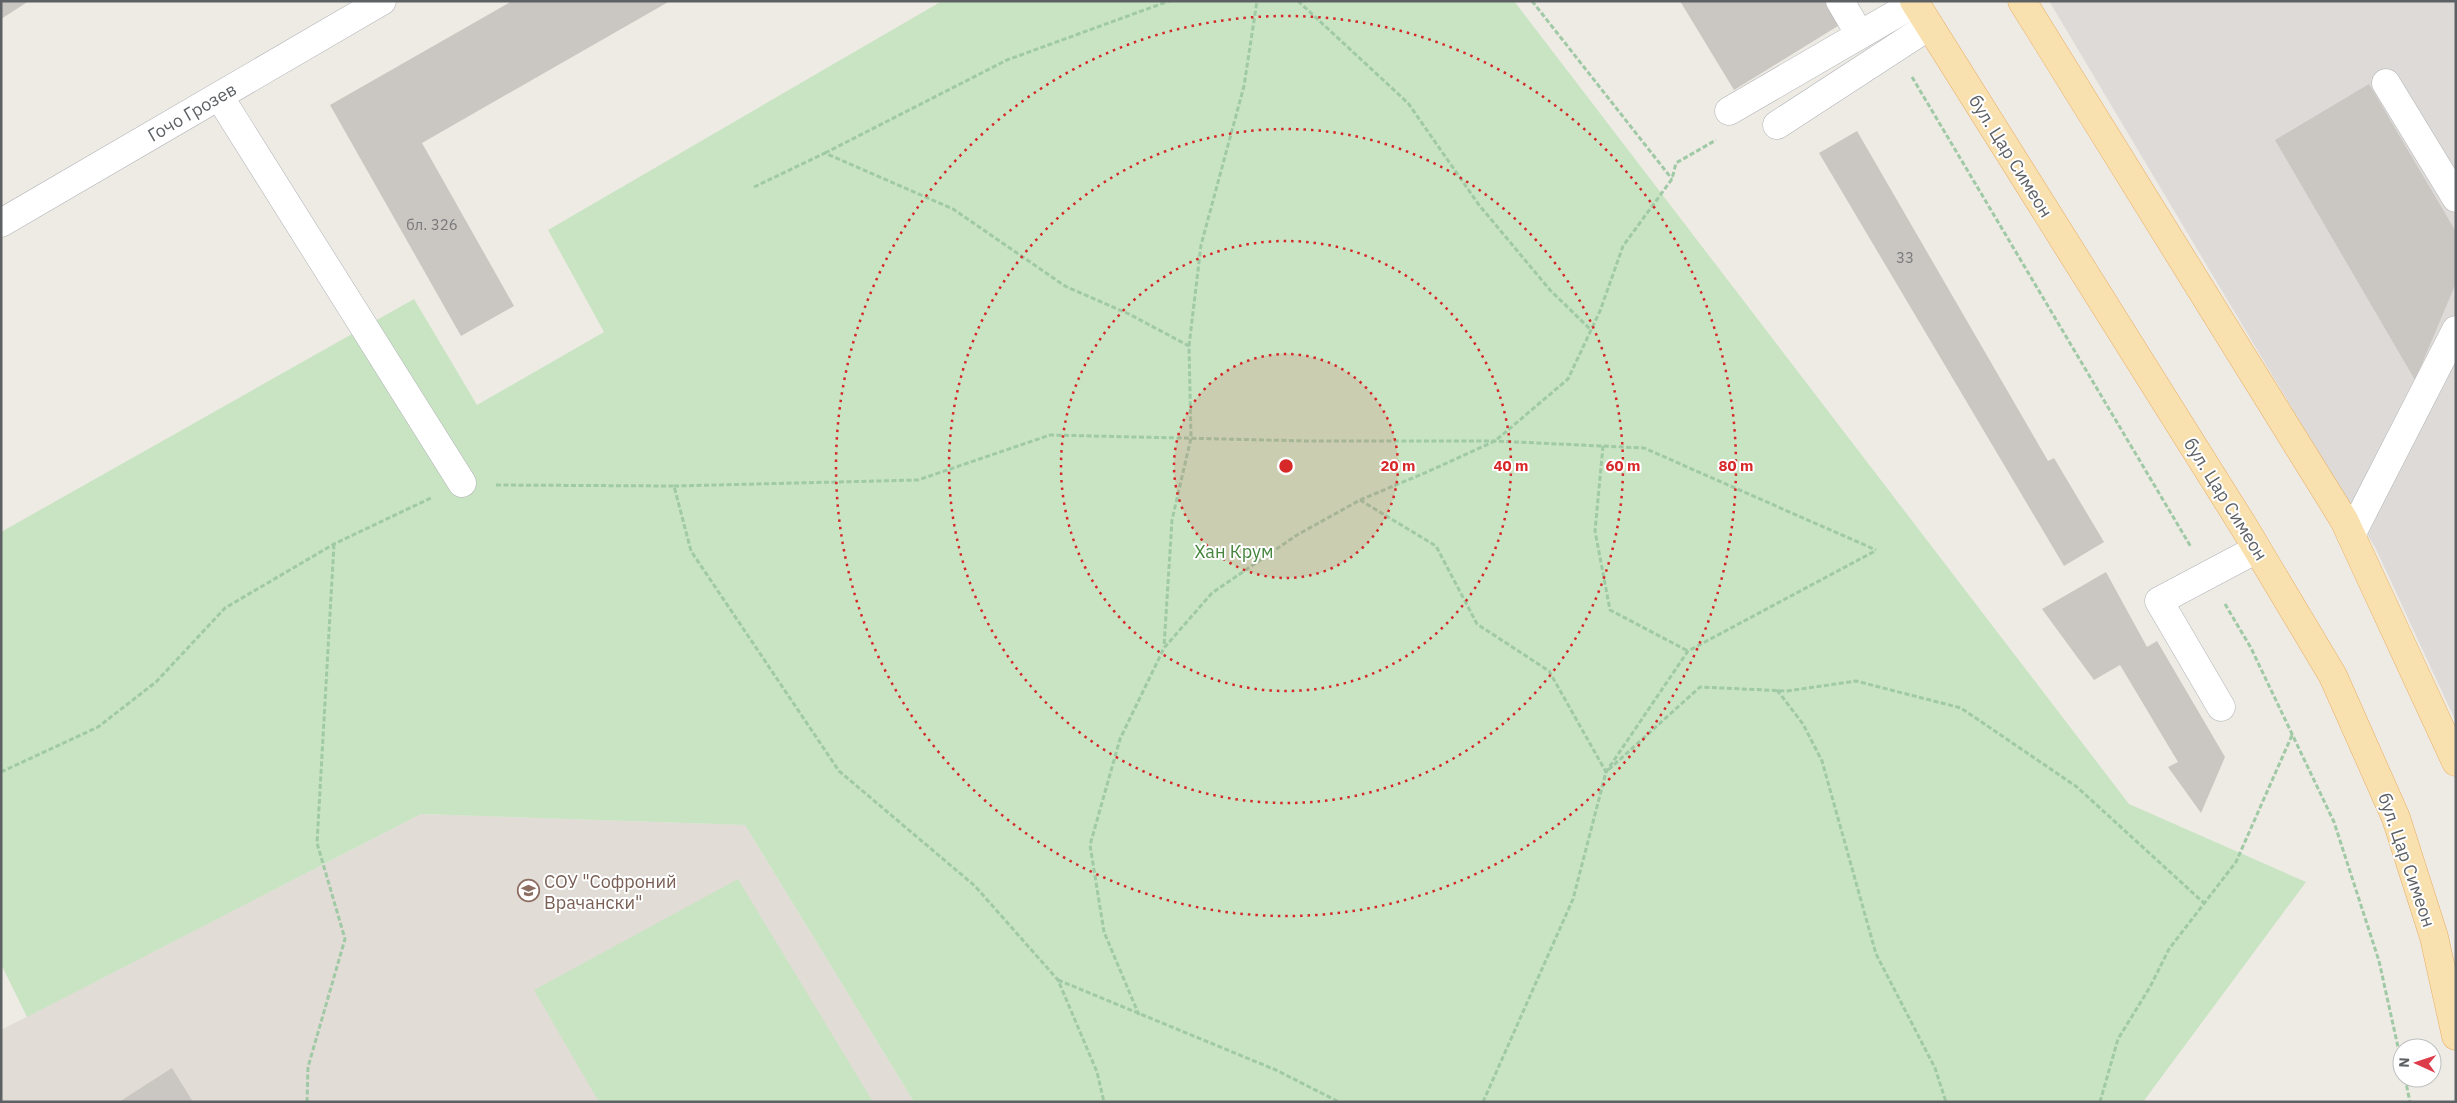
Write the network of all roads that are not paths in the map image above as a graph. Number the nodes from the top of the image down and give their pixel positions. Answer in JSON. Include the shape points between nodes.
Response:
{"nodes":[{"id":1,"x":382,"y":1,"type":"edge"},
{"id":2,"x":1840,"y":1,"type":"edge"},
{"id":3,"x":2022,"y":1,"type":"edge"},
{"id":4,"x":1914,"y":2,"type":"edge"},
{"id":5,"x":1929,"y":26,"type":"junction"},
{"id":6,"x":1860,"y":35,"type":"junction"},
{"id":7,"x":2386,"y":83,"type":"dead end"},
{"id":8,"x":219,"y":96,"type":"junction"},
{"id":9,"x":1729,"y":111,"type":"dead end"},
{"id":10,"x":1776,"y":126,"type":"dead end"},
{"id":11,"x":2456,"y":198,"type":"edge"},
{"id":12,"x":1,"y":223,"type":"edge"},
{"id":13,"x":2456,"y":330,"type":"edge"},
{"id":14,"x":462,"y":483,"type":"road end"},
{"id":15,"x":2351,"y":535,"type":"junction"},
{"id":16,"x":2257,"y":549,"type":"junction"},
{"id":17,"x":2221,"y":707,"type":"dead end"},
{"id":18,"x":2456,"y":762,"type":"edge"},
{"id":19,"x":2456,"y":1036,"type":"edge"}],
"edges":[{"from":1,"to":8,"type":"street","name":"Гочо Грозев"},
{"from":2,"to":6,"type":"street"},
{"from":3,"to":15,"type":"main road"},
{"from":4,"to":5,"type":"main road","name":"бул. Цар Симеон"},
{"from":4,"to":6,"type":"street"},
{"from":5,"to":10,"type":"street"},
{"from":5,"to":16,"type":"main road","name":"бул. Цар Симеон"},
{"from":6,"to":9,"type":"street"},
{"from":7,"to":11,"type":"street"},
{"from":8,"to":12,"type":"street","name":"Гочо Грозев"},
{"from":8,"to":14,"type":"street"},
{"from":13,"to":15,"type":"street"},
{"from":15,"to":18,"type":"main road"},
{"from":16,"to":17,"type":"street","via":[[2159,601]]},
{"from":16,"to":19,"type":"main road","name":"бул. Цар Симеон","via":[[2333,676],[2396,818],[2434,937]]}]}
